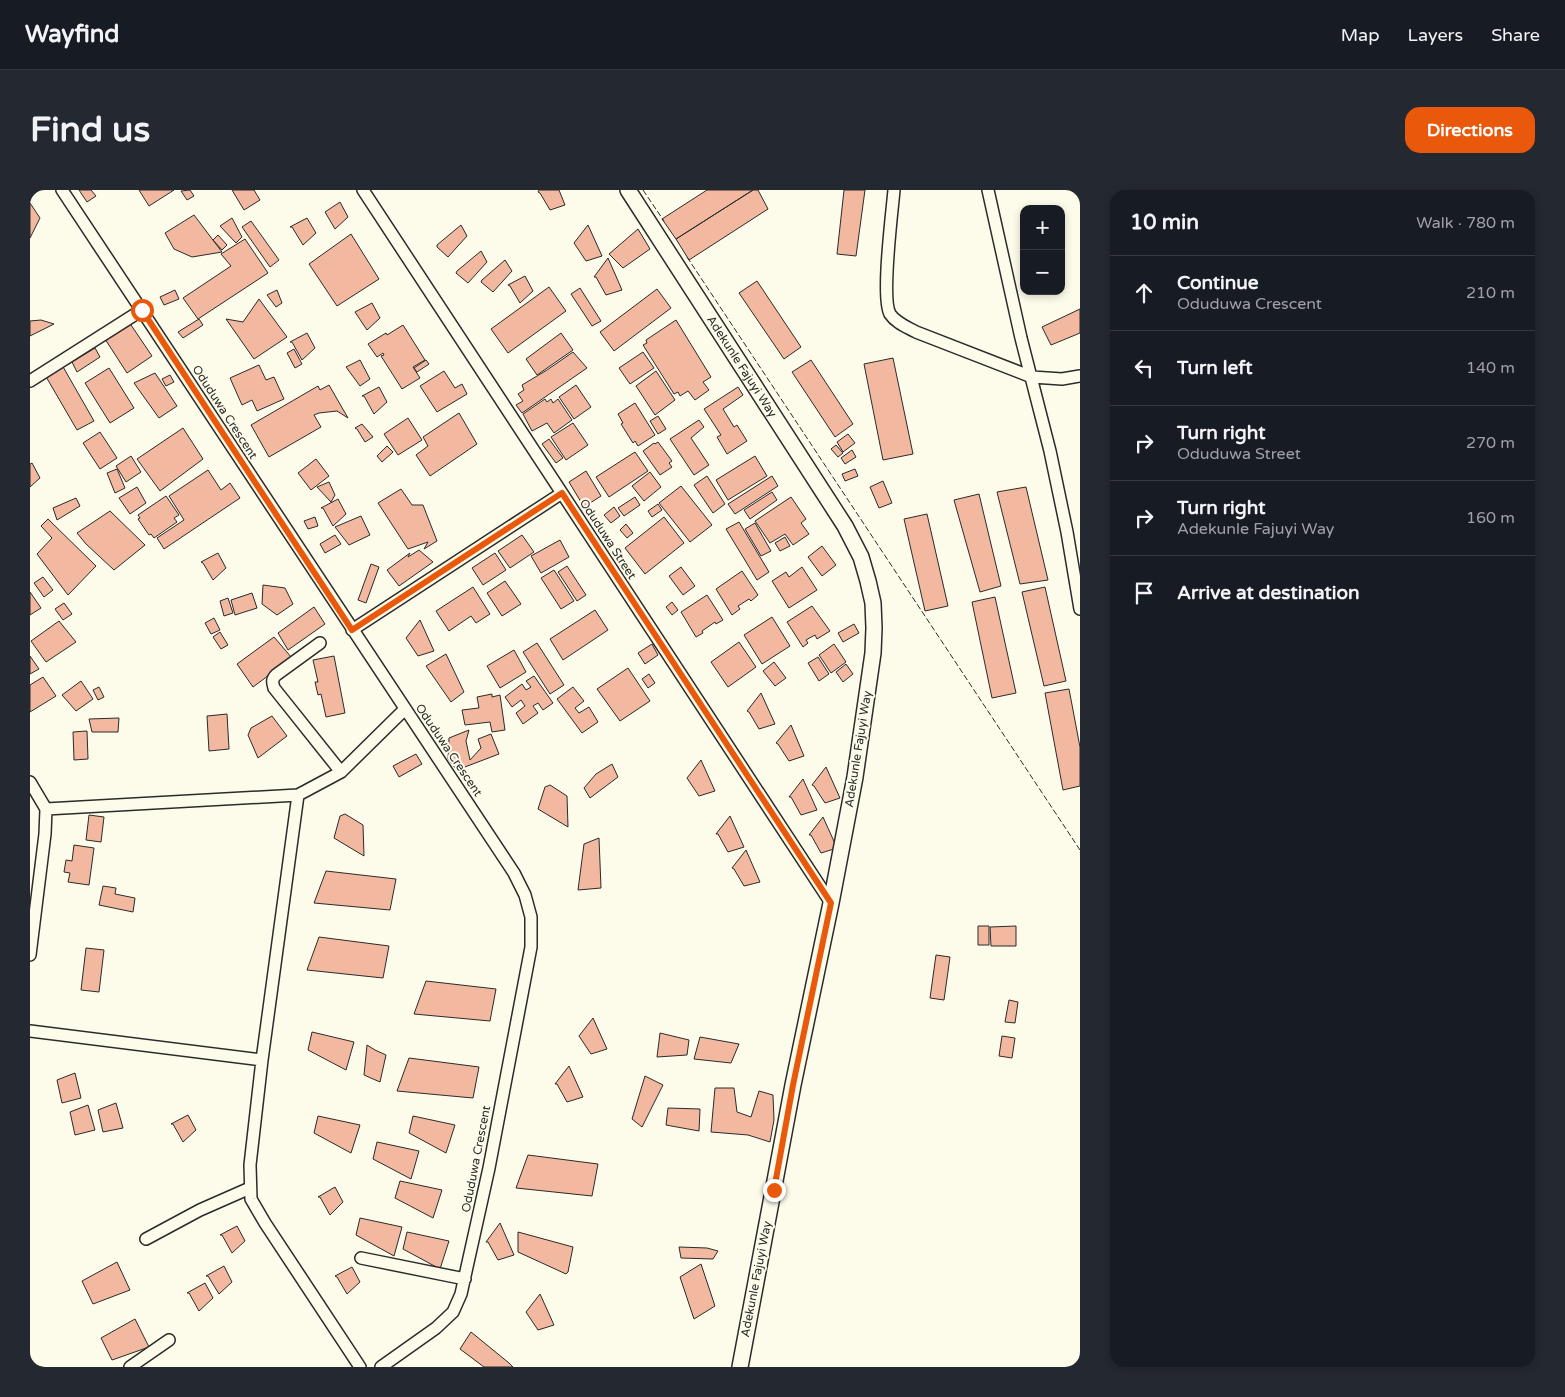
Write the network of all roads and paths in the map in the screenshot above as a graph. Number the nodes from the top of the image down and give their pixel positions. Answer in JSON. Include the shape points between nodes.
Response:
{"nodes":[{"id":1,"x":62,"y":190,"type":"edge"},
{"id":2,"x":363,"y":190,"type":"edge"},
{"id":3,"x":628,"y":190,"type":"edge"},
{"id":4,"x":894,"y":190,"type":"edge"},
{"id":5,"x":988,"y":190,"type":"edge"},
{"id":6,"x":142,"y":310,"type":"junction"},
{"id":7,"x":1080,"y":376,"type":"edge"},
{"id":8,"x":1032,"y":377,"type":"junction"},
{"id":9,"x":30,"y":381,"type":"edge"},
{"id":10,"x":562,"y":493,"type":"junction"},
{"id":11,"x":1080,"y":609,"type":"edge"},
{"id":12,"x":352,"y":630,"type":"junction"},
{"id":13,"x":320,"y":642,"type":"dead end"},
{"id":14,"x":405,"y":709,"type":"junction"},
{"id":15,"x":340,"y":772,"type":"junction"},
{"id":16,"x":30,"y":782,"type":"edge"},
{"id":17,"x":298,"y":794,"type":"junction"},
{"id":18,"x":46,"y":809,"type":"junction"},
{"id":19,"x":831,"y":903,"type":"junction"},
{"id":20,"x":30,"y":955,"type":"edge"},
{"id":21,"x":30,"y":1031,"type":"edge"},
{"id":22,"x":262,"y":1060,"type":"junction"},
{"id":23,"x":250,"y":1188,"type":"junction"},
{"id":24,"x":146,"y":1239,"type":"dead end"},
{"id":25,"x":361,"y":1258,"type":"dead end"},
{"id":26,"x":465,"y":1280,"type":"junction"},
{"id":27,"x":169,"y":1340,"type":"dead end"},
{"id":28,"x":130,"y":1367,"type":"edge"},
{"id":29,"x":360,"y":1367,"type":"edge"},
{"id":30,"x":381,"y":1367,"type":"edge"},
{"id":31,"x":740,"y":1367,"type":"edge"}],
"edges":[{"from":1,"to":6,"type":"street","name":"Oduduwa Crescent"},
{"from":2,"to":10,"type":"street","name":"Oduduwa Street"},
{"from":3,"to":19,"type":"street","name":"Adekunle Fajuyi Way","via":[[845,526],[861,557],[873,603],[873,653],[855,777]]},
{"from":4,"to":8,"type":"street","via":[[887,269],[887,300],[891,316],[916,332]]},
{"from":5,"to":8,"type":"street"},
{"from":6,"to":9,"type":"street"},
{"from":6,"to":12,"type":"street","name":"Oduduwa Crescent"},
{"from":7,"to":8,"type":"street","via":[[1062,379]]},
{"from":8,"to":11,"type":"street"},
{"from":10,"to":12,"type":"street"},
{"from":10,"to":19,"type":"street","name":"Oduduwa Street"},
{"from":12,"to":14,"type":"street","name":"Oduduwa Crescent"},
{"from":13,"to":15,"type":"street","via":[[276,675],[272,684]]},
{"from":14,"to":15,"type":"street"},
{"from":14,"to":26,"type":"street","name":"Oduduwa Crescent","via":[[514,873],[532,917],[531,947]]},
{"from":15,"to":17,"type":"street"},
{"from":16,"to":18,"type":"street"},
{"from":17,"to":18,"type":"street"},
{"from":17,"to":22,"type":"street"},
{"from":18,"to":20,"type":"street"},
{"from":19,"to":31,"type":"street","name":"Adekunle Fajuyi Way"},
{"from":21,"to":22,"type":"street"},
{"from":22,"to":23,"type":"street"},
{"from":23,"to":24,"type":"street"},
{"from":23,"to":29,"type":"street","via":[[265,1223]]},
{"from":25,"to":26,"type":"street"},
{"from":26,"to":30,"type":"street","name":"Oduduwa Crescent","via":[[454,1312]]},
{"from":27,"to":28,"type":"street"}]}
